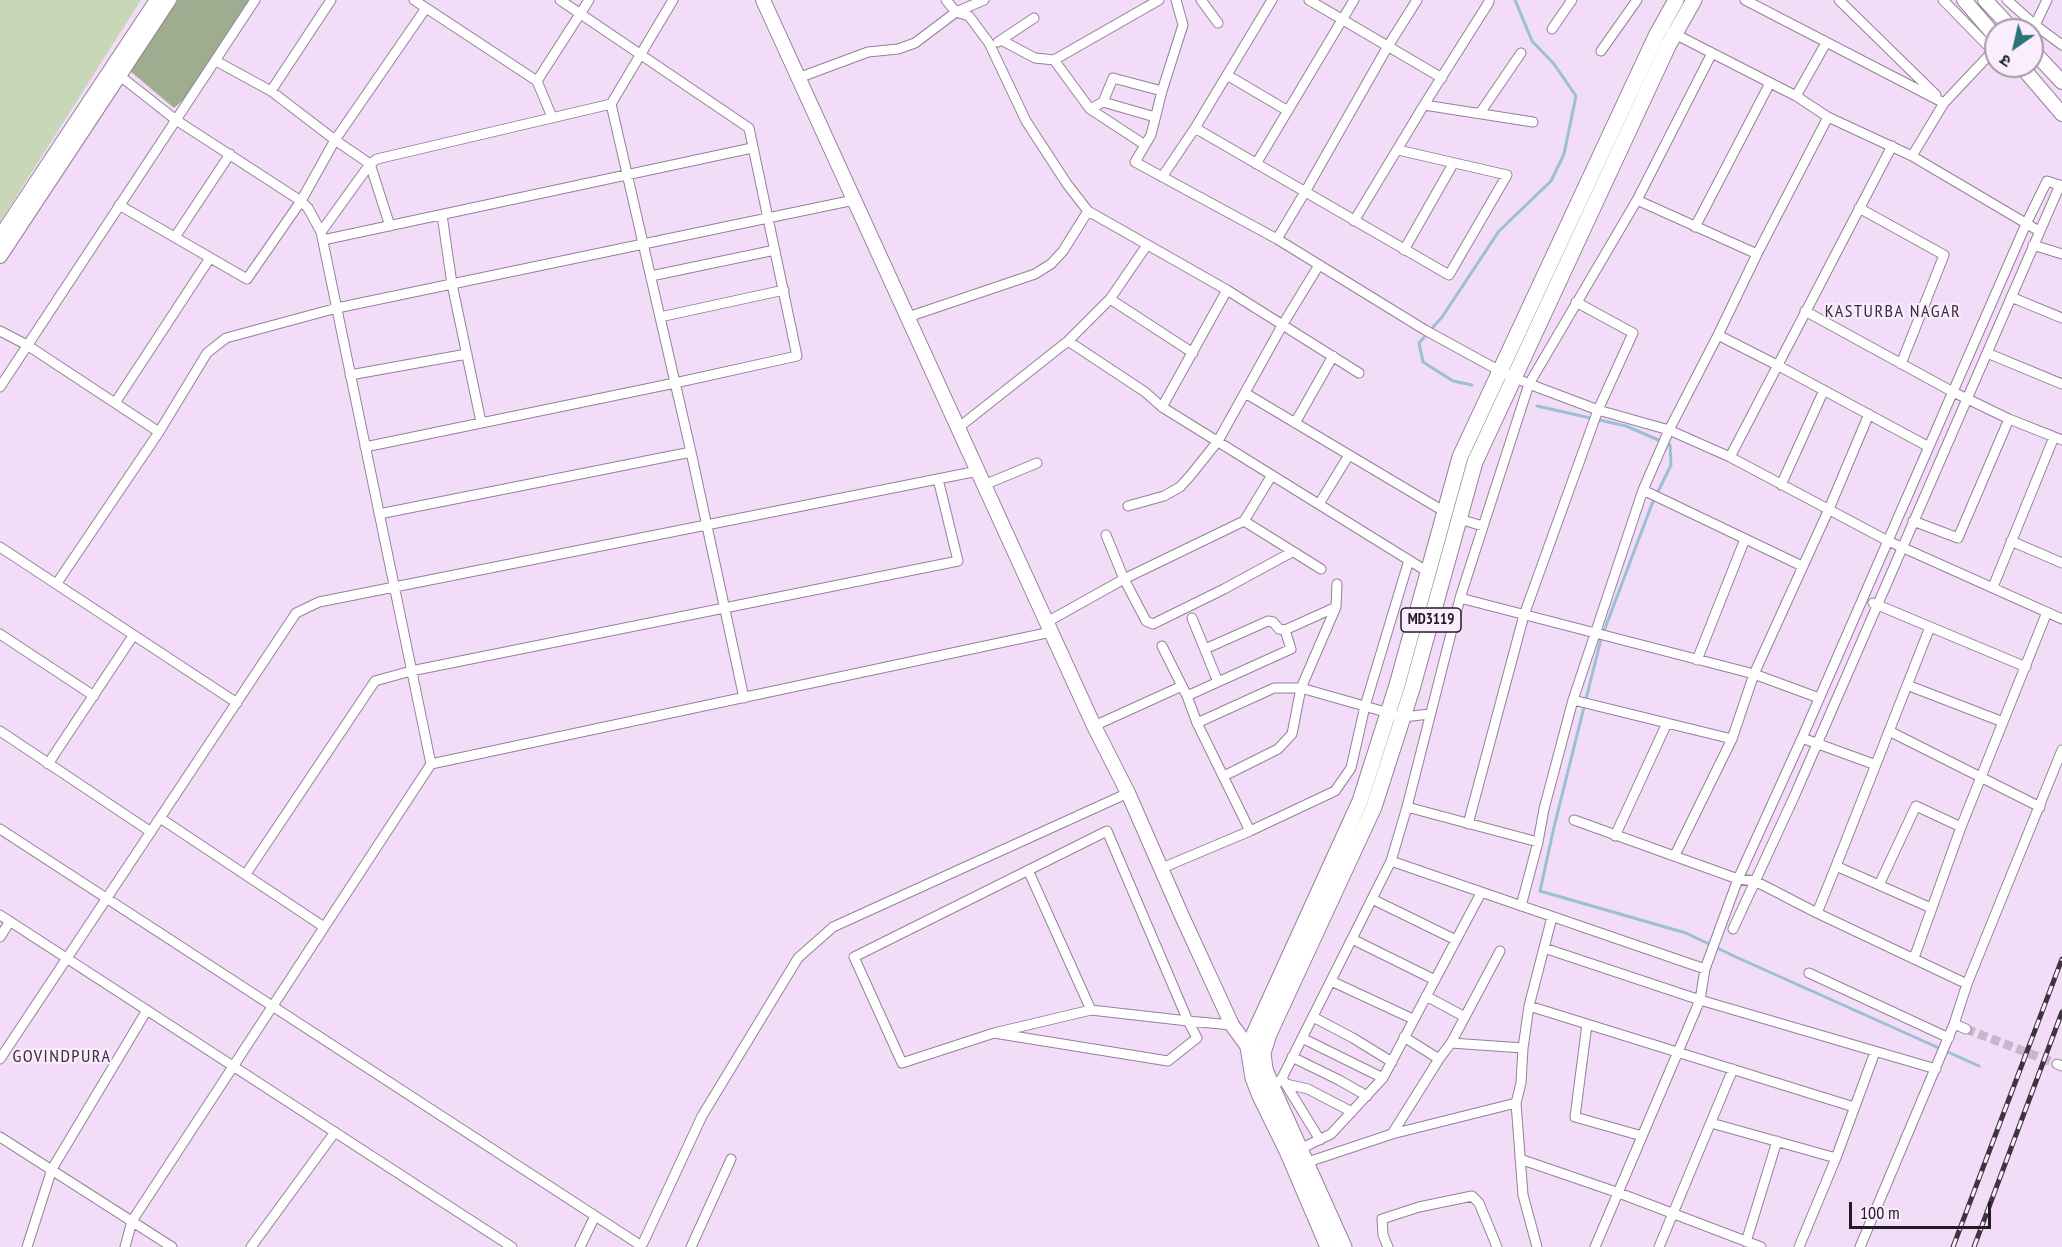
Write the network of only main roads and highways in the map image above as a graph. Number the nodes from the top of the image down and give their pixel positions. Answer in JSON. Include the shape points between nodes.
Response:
{"nodes":[{"id":1,"x":1676,"y":0,"type":"edge"},
{"id":2,"x":1694,"y":0,"type":"edge"},
{"id":3,"x":1508,"y":374,"type":"junction"},
{"id":4,"x":1452,"y":516,"type":"junction"},
{"id":5,"x":1275,"y":1087,"type":"junction"},
{"id":6,"x":1298,"y":1156,"type":"junction"},
{"id":7,"x":1328,"y":1247,"type":"edge"},
{"id":8,"x":1344,"y":1247,"type":"edge"}],
"edges":[{"from":1,"to":3,"type":"main road","number":"MD3119","via":[[1661,26]]},
{"from":2,"to":3,"type":"main road","number":"MD3119"},
{"from":3,"to":4,"type":"main road","number":"MD3119","via":[[1460,457]]},
{"from":4,"to":5,"type":"main road","number":"MD3119","via":[[1403,717],[1374,807],[1263,1053],[1265,1069]]},
{"from":4,"to":5,"type":"main road","number":"MD3119","via":[[1428,572],[1359,801],[1248,1047],[1253,1078]]},
{"from":5,"to":6,"type":"main road"},
{"from":6,"to":7,"type":"main road"},
{"from":6,"to":8,"type":"main road"}]}
